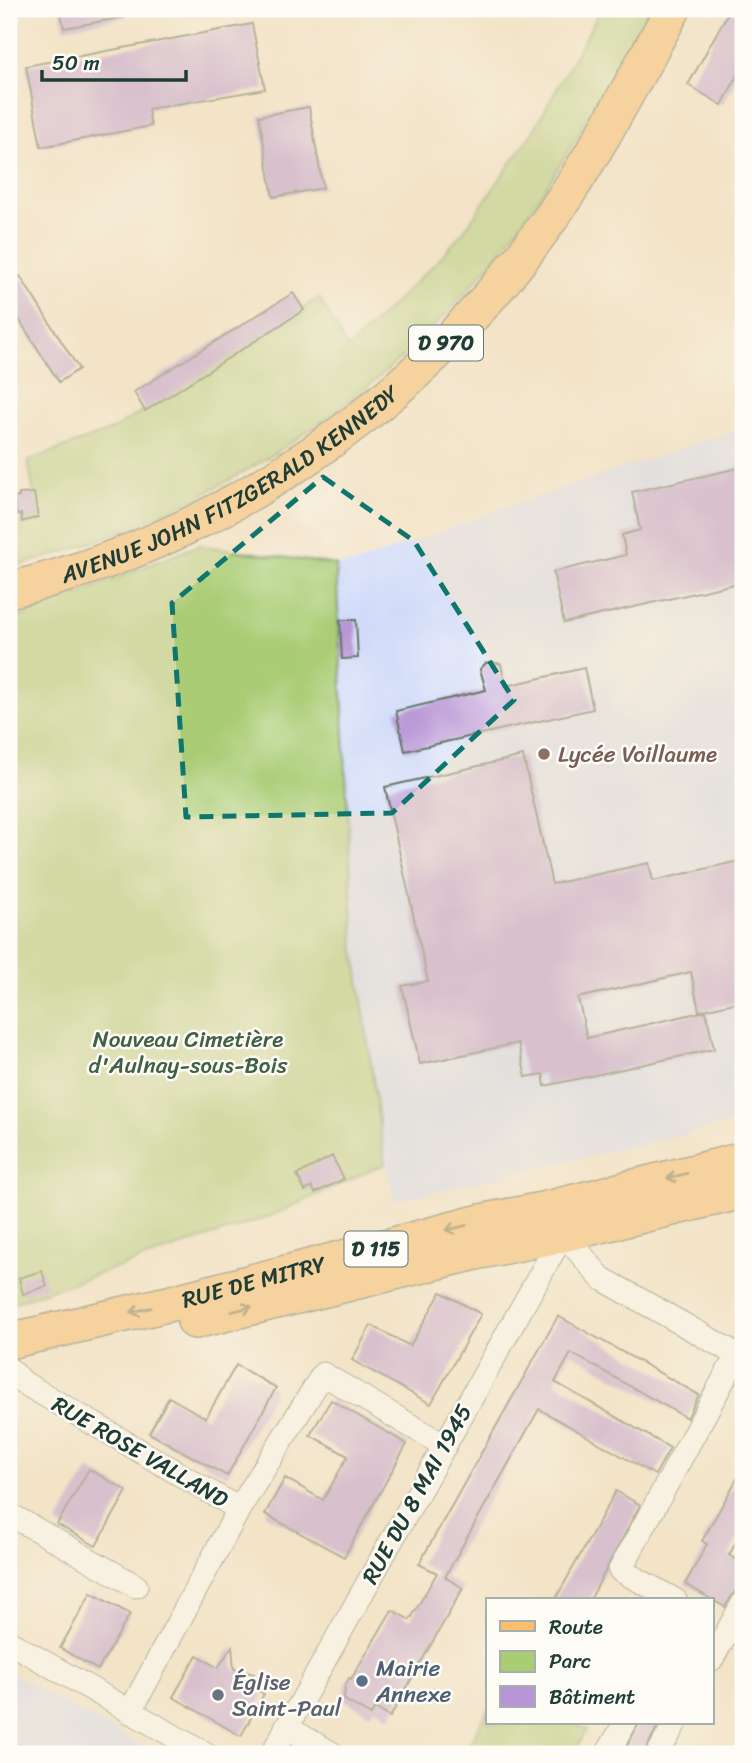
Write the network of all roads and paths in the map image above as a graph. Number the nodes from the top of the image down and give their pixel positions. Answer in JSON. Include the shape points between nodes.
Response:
{"nodes":[{"id":1,"x":673,"y":9,"type":"edge"},
{"id":2,"x":9,"y":590,"type":"edge"},
{"id":3,"x":743,"y":1160,"type":"edge"},
{"id":4,"x":743,"y":1191,"type":"edge"},
{"id":5,"x":555,"y":1222,"type":"junction"},
{"id":6,"x":9,"y":1341,"type":"edge"},
{"id":7,"x":740,"y":1357,"type":"edge"},
{"id":8,"x":9,"y":1363,"type":"edge"},
{"id":9,"x":9,"y":1369,"type":"edge"},
{"id":10,"x":445,"y":1446,"type":"junction"},
{"id":11,"x":239,"y":1509,"type":"junction"},
{"id":12,"x":9,"y":1514,"type":"edge"},
{"id":13,"x":136,"y":1586,"type":"dead end"},
{"id":14,"x":671,"y":1598,"type":"edge"},
{"id":15,"x":743,"y":1604,"type":"edge"},
{"id":16,"x":9,"y":1642,"type":"edge"},
{"id":17,"x":714,"y":1655,"type":"edge"},
{"id":18,"x":130,"y":1712,"type":"junction"},
{"id":19,"x":624,"y":1724,"type":"edge"},
{"id":20,"x":675,"y":1724,"type":"edge"},
{"id":21,"x":286,"y":1727,"type":"junction"},
{"id":22,"x":205,"y":1754,"type":"edge"},
{"id":23,"x":272,"y":1754,"type":"edge"},
{"id":24,"x":332,"y":1754,"type":"edge"},
{"id":25,"x":607,"y":1754,"type":"edge"},
{"id":26,"x":657,"y":1754,"type":"edge"}],
"edges":[{"from":1,"to":2,"type":"main road","name":"AVENUE JOHN FITZGERALD KENNEDY","number":"D 970","via":[[548,222],[436,353],[333,439],[279,476],[193,523],[107,560]]},
{"from":3,"to":5,"type":"main road","name":"RUE DE MITRY","number":"D 115","one_way":true},
{"from":4,"to":5,"type":"main road","name":"RUE DE MITRY","number":"D 115"},
{"from":5,"to":6,"type":"main road","name":"RUE DE MITRY","number":"D 115","one_way":true,"via":[[481,1222]]},
{"from":5,"to":7,"type":"street","via":[[601,1278]]},
{"from":8,"to":5,"type":"main road","name":"RUE DE MITRY","number":"D 115","one_way":true,"via":[[476,1252]]},
{"from":5,"to":10,"type":"street","name":"RUE DU 8 MAI 1945"},
{"from":7,"to":14,"type":"street","via":[[621,1570]]},
{"from":9,"to":11,"type":"street","name":"RUE ROSE VALLAND","via":[[23,1384]]},
{"from":10,"to":11,"type":"street","via":[[323,1374]]},
{"from":10,"to":21,"type":"street","name":"RUE DU 8 MAI 1945"},
{"from":11,"to":18,"type":"street"},
{"from":12,"to":13,"type":"street"},
{"from":15,"to":17,"type":"street"},
{"from":16,"to":18,"type":"street"},
{"from":18,"to":22,"type":"street"},
{"from":19,"to":25,"type":"street"},
{"from":20,"to":26,"type":"street"},
{"from":21,"to":23,"type":"street","name":"RUE DU 8 MAI 1945"},
{"from":21,"to":24,"type":"street"}]}
